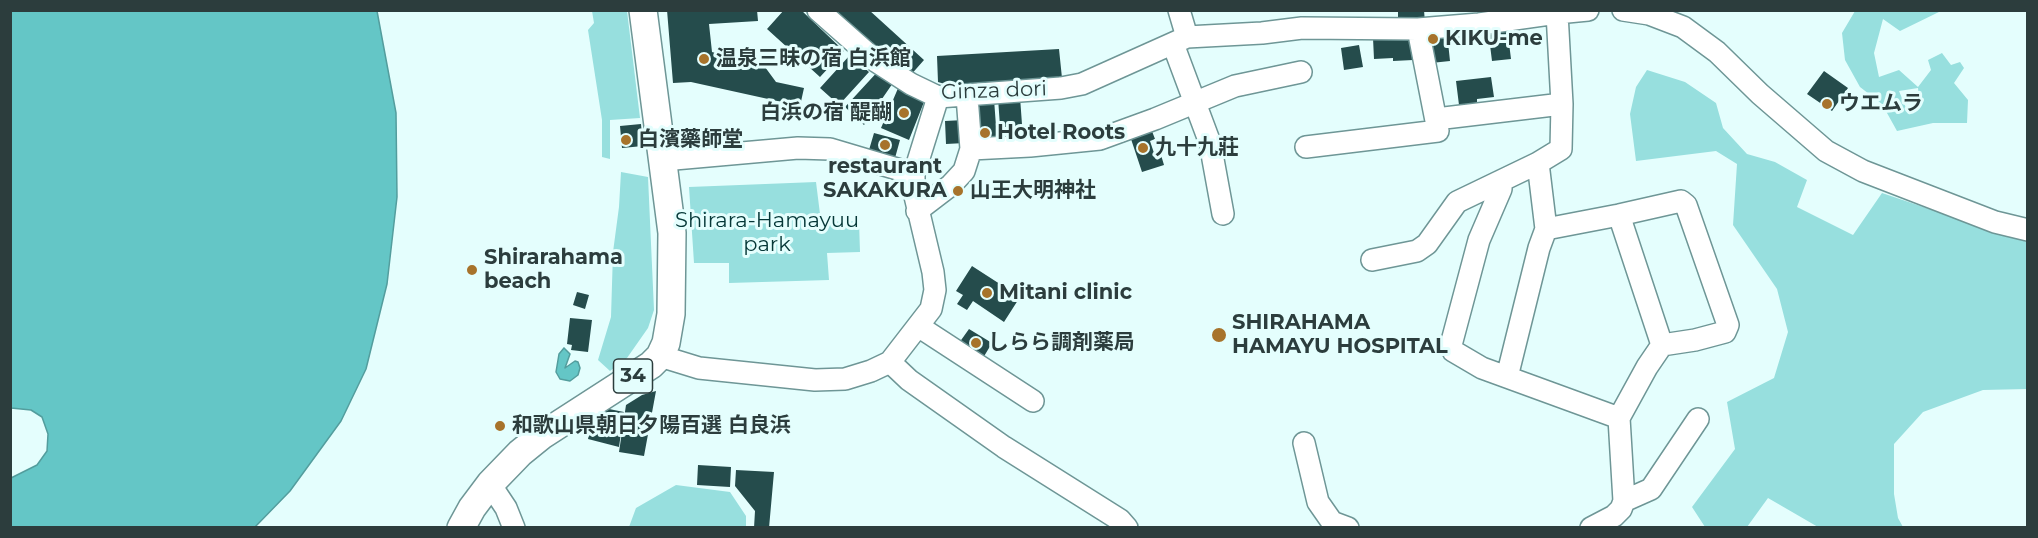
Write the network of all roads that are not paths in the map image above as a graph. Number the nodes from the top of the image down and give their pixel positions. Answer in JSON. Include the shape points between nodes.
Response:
{"nodes":[{"id":1,"x":643,"y":10,"type":"edge"},
{"id":2,"x":818,"y":10,"type":"edge"},
{"id":3,"x":1179,"y":10,"type":"edge"},
{"id":4,"x":1588,"y":10,"type":"edge"},
{"id":5,"x":1623,"y":10,"type":"edge"},
{"id":6,"x":1557,"y":13,"type":"junction"},
{"id":7,"x":1418,"y":29,"type":"junction"},
{"id":8,"x":1180,"y":40,"type":"junction"},
{"id":9,"x":1301,"y":72,"type":"dead end"},
{"id":10,"x":967,"y":96,"type":"junction"},
{"id":11,"x":938,"y":97,"type":"junction"},
{"id":12,"x":1196,"y":103,"type":"junction"},
{"id":13,"x":1562,"y":104,"type":"junction"},
{"id":14,"x":1436,"y":119,"type":"junction"},
{"id":15,"x":1306,"y":147,"type":"dead end"},
{"id":16,"x":971,"y":149,"type":"junction"},
{"id":17,"x":663,"y":160,"type":"junction"},
{"id":18,"x":1538,"y":163,"type":"junction"},
{"id":19,"x":914,"y":174,"type":"junction"},
{"id":20,"x":1501,"y":181,"type":"junction"},
{"id":21,"x":917,"y":211,"type":"junction"},
{"id":22,"x":1223,"y":214,"type":"dead end"},
{"id":23,"x":1619,"y":215,"type":"junction"},
{"id":24,"x":1546,"y":229,"type":"junction"},
{"id":25,"x":2028,"y":231,"type":"edge"},
{"id":26,"x":1372,"y":260,"type":"dead end"},
{"id":27,"x":918,"y":326,"type":"junction"},
{"id":28,"x":1662,"y":345,"type":"junction"},
{"id":29,"x":660,"y":356,"type":"junction"},
{"id":30,"x":890,"y":362,"type":"junction"},
{"id":31,"x":1507,"y":377,"type":"junction"},
{"id":32,"x":1033,"y":401,"type":"dead end"},
{"id":33,"x":1619,"y":418,"type":"junction"},
{"id":34,"x":1698,"y":419,"type":"dead end"},
{"id":35,"x":1304,"y":443,"type":"dead end"},
{"id":36,"x":490,"y":484,"type":"junction"},
{"id":37,"x":1624,"y":501,"type":"junction"},
{"id":38,"x":1122,"y":525,"type":"edge"},
{"id":39,"x":461,"y":528,"type":"edge"},
{"id":40,"x":514,"y":528,"type":"edge"},
{"id":41,"x":1348,"y":528,"type":"edge"},
{"id":42,"x":1590,"y":528,"type":"edge"}],
"edges":[{"from":1,"to":17,"type":"main road","number":"34"},
{"from":2,"to":11,"type":"street","name":"Ginza dori","via":[[877,62]]},
{"from":3,"to":8,"type":"street"},
{"from":4,"to":6,"type":"street"},
{"from":5,"to":25,"type":"street","via":[[1649,14],[1683,27],[1717,52],[1826,151],[1863,171]]},
{"from":6,"to":7,"type":"street"},
{"from":6,"to":13,"type":"street"},
{"from":7,"to":8,"type":"street","via":[[1302,28]]},
{"from":7,"to":14,"type":"street"},
{"from":8,"to":10,"type":"street","name":"Ginza dori","via":[[1083,84]]},
{"from":8,"to":12,"type":"street"},
{"from":9,"to":12,"type":"street","via":[[1235,86]]},
{"from":10,"to":11,"type":"street","name":"Ginza dori"},
{"from":10,"to":16,"type":"street"},
{"from":11,"to":19,"type":"street"},
{"from":12,"to":16,"type":"street","via":[[1100,139]]},
{"from":12,"to":22,"type":"street","via":[[1210,142]]},
{"from":13,"to":14,"type":"street"},
{"from":13,"to":18,"type":"street","via":[[1562,149]]},
{"from":14,"to":15,"type":"street","via":[[1438,131]]},
{"from":16,"to":21,"type":"street","via":[[964,171]]},
{"from":17,"to":19,"type":"street","via":[[798,148],[830,149]]},
{"from":17,"to":29,"type":"main road","number":"34","via":[[672,233],[672,272],[669,326]]},
{"from":18,"to":20,"type":"street"},
{"from":18,"to":24,"type":"street"},
{"from":19,"to":21,"type":"street"},
{"from":20,"to":26,"type":"street","via":[[1457,202],[1426,244],[1417,250]]},
{"from":20,"to":31,"type":"street","via":[[1479,240],[1451,345],[1453,351],[1482,368]]},
{"from":21,"to":27,"type":"street","via":[[935,290],[931,309]]},
{"from":23,"to":24,"type":"street"},
{"from":23,"to":28,"type":"street"},
{"from":23,"to":28,"type":"street","via":[[1681,201],[1686,205],[1728,325],[1725,332]]},
{"from":24,"to":31,"type":"street"},
{"from":27,"to":30,"type":"street"},
{"from":27,"to":32,"type":"street"},
{"from":28,"to":33,"type":"street"},
{"from":29,"to":30,"type":"street","via":[[699,368],[815,380],[845,379]]},
{"from":29,"to":36,"type":"main road","number":"34","via":[[541,436]]},
{"from":30,"to":38,"type":"street","via":[[909,380],[1004,447]]},
{"from":31,"to":33,"type":"street"},
{"from":33,"to":37,"type":"street"},
{"from":34,"to":37,"type":"street","via":[[1651,489]]},
{"from":35,"to":41,"type":"street","via":[[1318,502],[1332,522]]},
{"from":36,"to":39,"type":"main road","number":"34"},
{"from":36,"to":40,"type":"street","via":[[507,507]]},
{"from":37,"to":42,"type":"street","via":[[1614,516]]}]}
